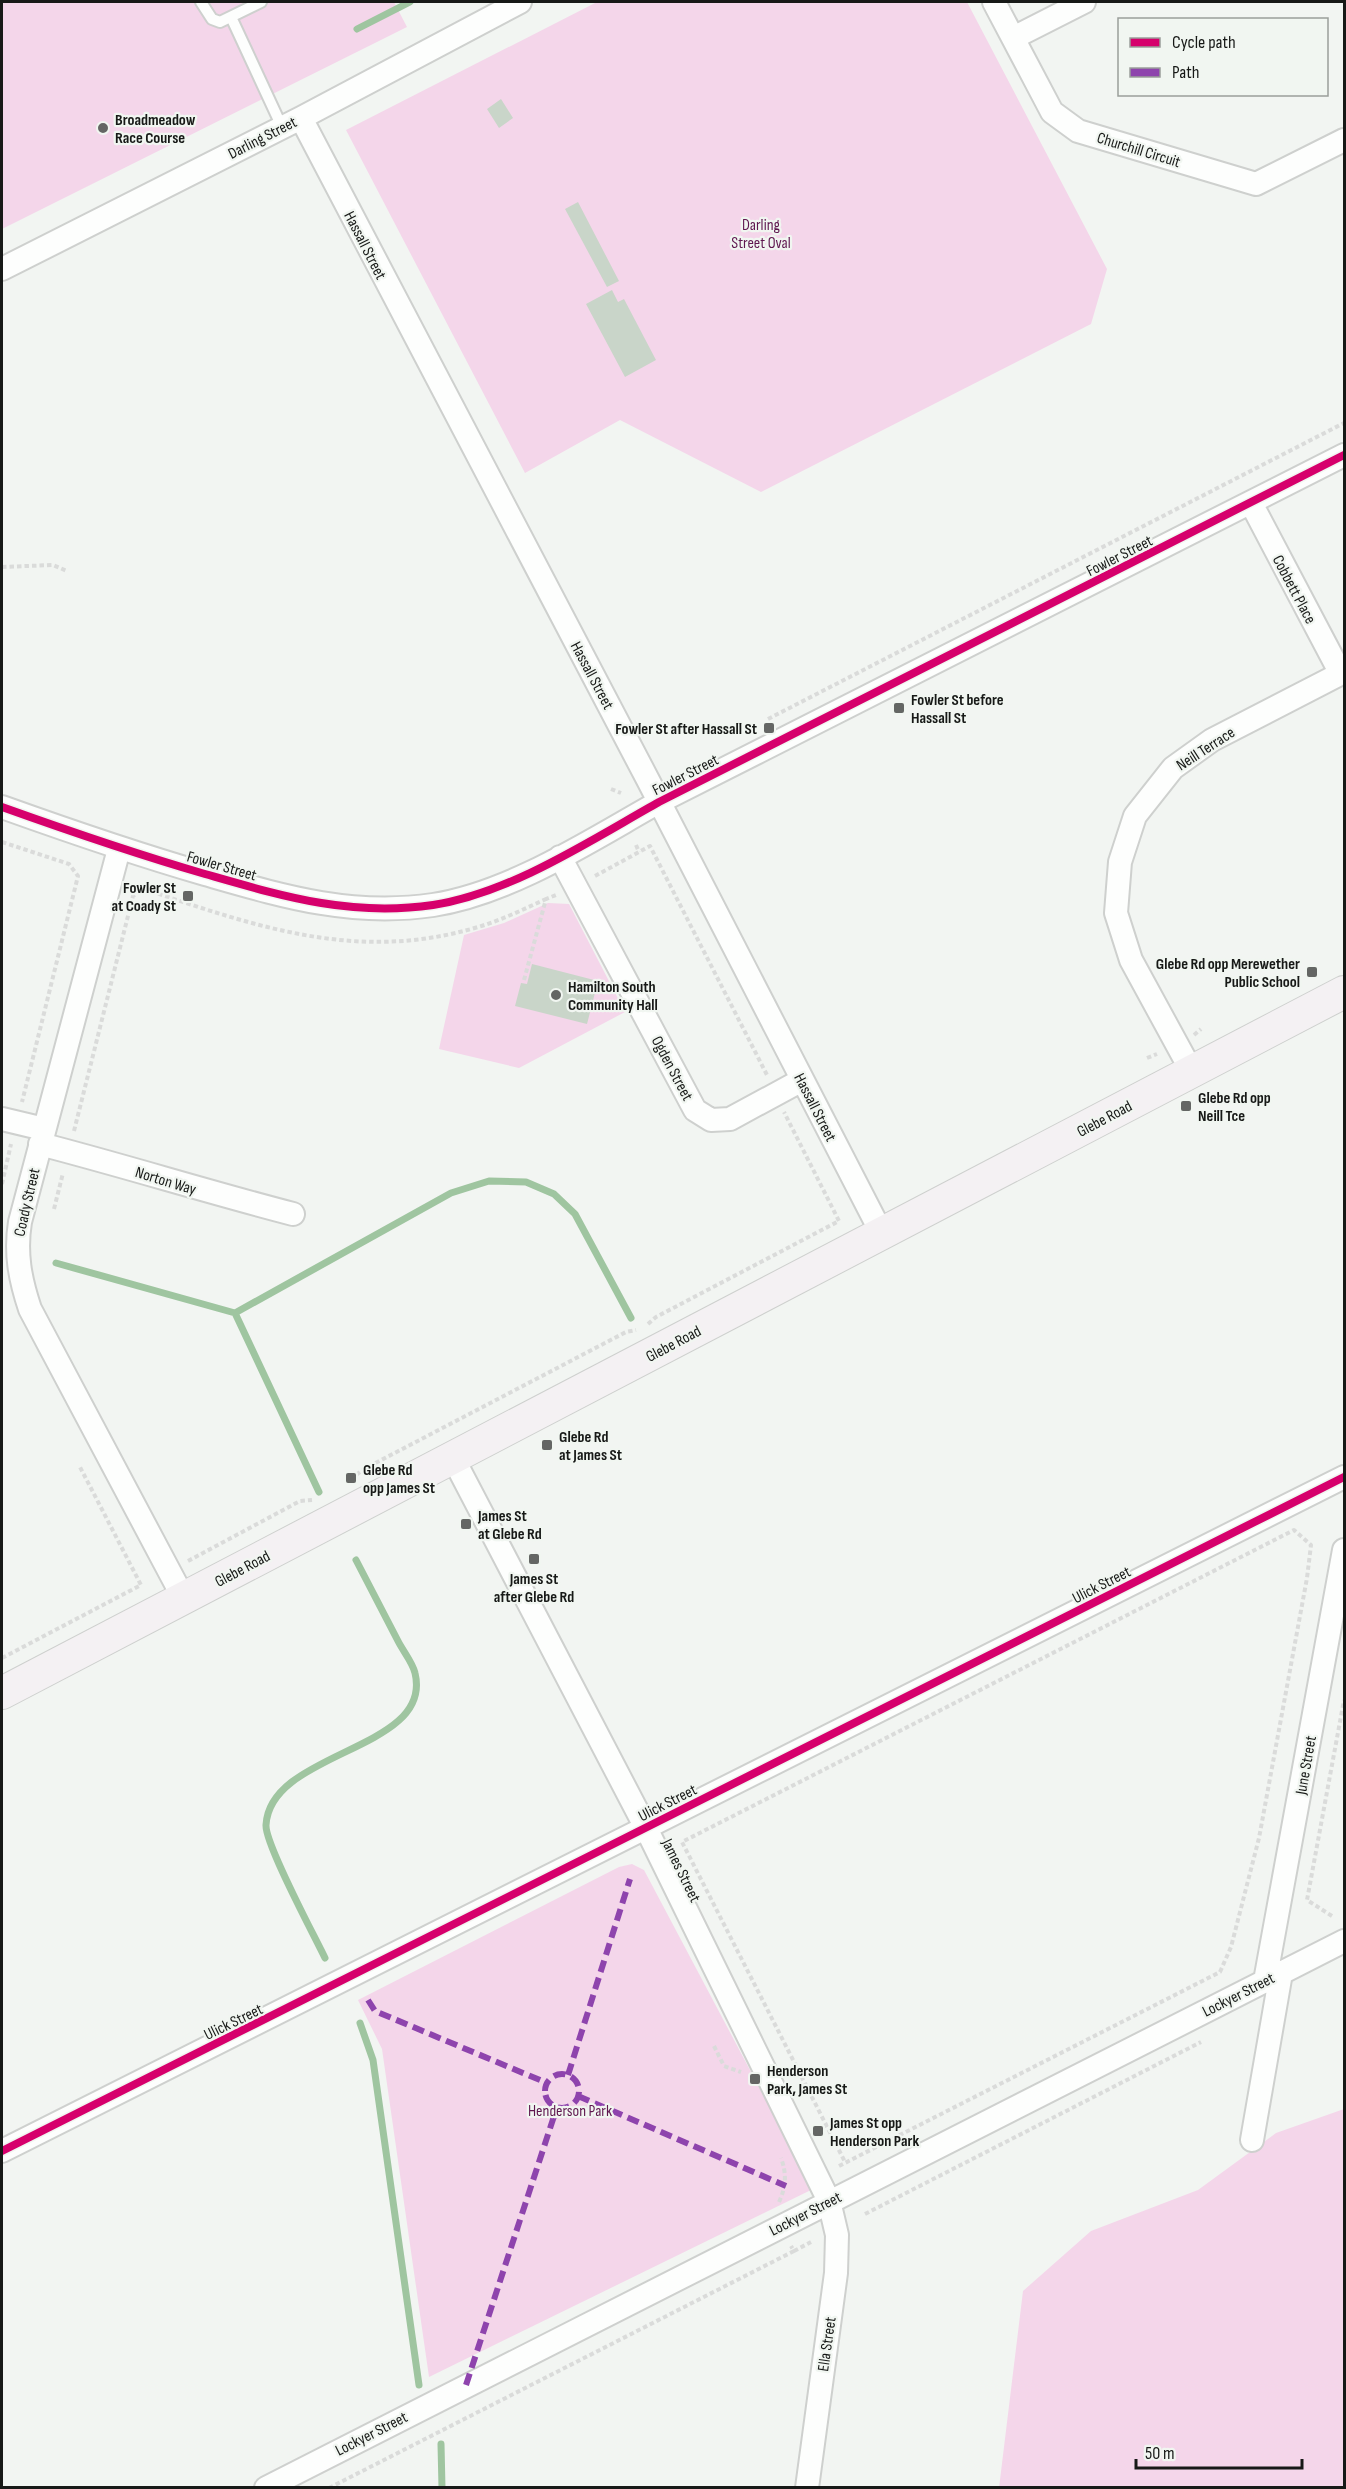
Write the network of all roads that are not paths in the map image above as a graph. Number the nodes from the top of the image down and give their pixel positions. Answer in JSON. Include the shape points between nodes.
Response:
{"nodes":[{"id":1,"x":201,"y":2,"type":"edge"},
{"id":2,"x":261,"y":2,"type":"edge"},
{"id":3,"x":520,"y":2,"type":"edge"},
{"id":4,"x":994,"y":2,"type":"edge"},
{"id":5,"x":1084,"y":2,"type":"edge"},
{"id":6,"x":231,"y":17,"type":"junction"},
{"id":7,"x":1013,"y":38,"type":"junction"},
{"id":8,"x":291,"y":123,"type":"junction"},
{"id":9,"x":1344,"y":140,"type":"edge"},
{"id":10,"x":2,"y":269,"type":"edge"},
{"id":11,"x":1344,"y":455,"type":"edge"},
{"id":12,"x":1251,"y":503,"type":"junction"},
{"id":13,"x":1343,"y":673,"type":"edge"},
{"id":14,"x":659,"y":802,"type":"junction"},
{"id":15,"x":2,"y":807,"type":"edge"},
{"id":16,"x":119,"y":849,"type":"junction"},
{"id":17,"x":560,"y":857,"type":"junction"},
{"id":18,"x":1344,"y":992,"type":"edge"},
{"id":19,"x":1192,"y":1072,"type":"junction"},
{"id":20,"x":802,"y":1080,"type":"junction"},
{"id":21,"x":9,"y":1120,"type":"edge"},
{"id":22,"x":42,"y":1136,"type":"junction"},
{"id":23,"x":293,"y":1214,"type":"dead end"},
{"id":24,"x":882,"y":1234,"type":"junction"},
{"id":25,"x":453,"y":1458,"type":"junction"},
{"id":26,"x":1344,"y":1477,"type":"edge"},
{"id":27,"x":1344,"y":1550,"type":"edge"},
{"id":28,"x":184,"y":1599,"type":"junction"},
{"id":29,"x":2,"y":1693,"type":"edge"},
{"id":30,"x":646,"y":1828,"type":"junction"},
{"id":31,"x":1344,"y":1941,"type":"edge"},
{"id":32,"x":1273,"y":1977,"type":"junction"},
{"id":33,"x":1252,"y":2140,"type":"dead end"},
{"id":34,"x":2,"y":2151,"type":"edge"},
{"id":35,"x":829,"y":2201,"type":"junction"},
{"id":36,"x":266,"y":2487,"type":"edge"},
{"id":37,"x":807,"y":2487,"type":"edge"}],
"edges":[{"from":1,"to":6,"type":"lane","via":[[212,19],[220,22]]},
{"from":2,"to":6,"type":"lane"},
{"from":3,"to":8,"type":"street","name":"Darling Street"},
{"from":4,"to":7,"type":"street","name":"Churchill Circuit"},
{"from":5,"to":7,"type":"street"},
{"from":6,"to":8,"type":"lane"},
{"from":7,"to":9,"type":"street","name":"Churchill Circuit","via":[[1052,112],[1078,131],[1256,184]]},
{"from":8,"to":10,"type":"street","name":"Darling Street"},
{"from":8,"to":14,"type":"street","name":"Hassall Street"},
{"from":11,"to":12,"type":"street","name":"Fowler Street"},
{"from":12,"to":13,"type":"street","name":"Cobbett Place"},
{"from":12,"to":14,"type":"street","name":"Fowler Street"},
{"from":13,"to":19,"type":"street","name":"Neill Terrace","via":[[1212,740],[1173,768],[1135,816],[1120,862],[1116,913],[1131,960]]},
{"from":14,"to":17,"type":"street","name":"Fowler Street"},
{"from":14,"to":20,"type":"street","name":"Hassall Street"},
{"from":15,"to":16,"type":"street","name":"Fowler Street"},
{"from":16,"to":17,"type":"street","name":"Fowler Street","via":[[287,898],[357,907],[434,905],[485,891]]},
{"from":16,"to":22,"type":"street","name":"Coady Street"},
{"from":17,"to":20,"type":"street","name":"Ogden Street","via":[[695,1110],[711,1120],[730,1119]]},
{"from":18,"to":19,"type":"main road","name":"Glebe Road"},
{"from":19,"to":24,"type":"main road","name":"Glebe Road"},
{"from":20,"to":24,"type":"street","name":"Hassall Street"},
{"from":21,"to":22,"type":"street","name":"Norton Way"},
{"from":22,"to":23,"type":"street","name":"Norton Way","via":[[68,1151]]},
{"from":22,"to":28,"type":"street","name":"Coady Street","via":[[17,1243],[21,1284],[30,1309]]},
{"from":24,"to":25,"type":"main road","name":"Glebe Road"},
{"from":25,"to":28,"type":"main road","name":"Glebe Road"},
{"from":25,"to":30,"type":"street","name":"James Street"},
{"from":26,"to":30,"type":"street","name":"Ulick Street"},
{"from":27,"to":32,"type":"street","name":"June Street"},
{"from":28,"to":29,"type":"main road","name":"Glebe Road"},
{"from":30,"to":34,"type":"street","name":"Ulick Street"},
{"from":30,"to":35,"type":"street","name":"James Street"},
{"from":31,"to":32,"type":"street","name":"Lockyer Street"},
{"from":32,"to":33,"type":"street","name":"June Street"},
{"from":32,"to":35,"type":"street","name":"Lockyer Street"},
{"from":35,"to":36,"type":"street","name":"Lockyer Street"},
{"from":35,"to":37,"type":"street","name":"Ella Street","via":[[837,2235],[836,2273]]}]}
